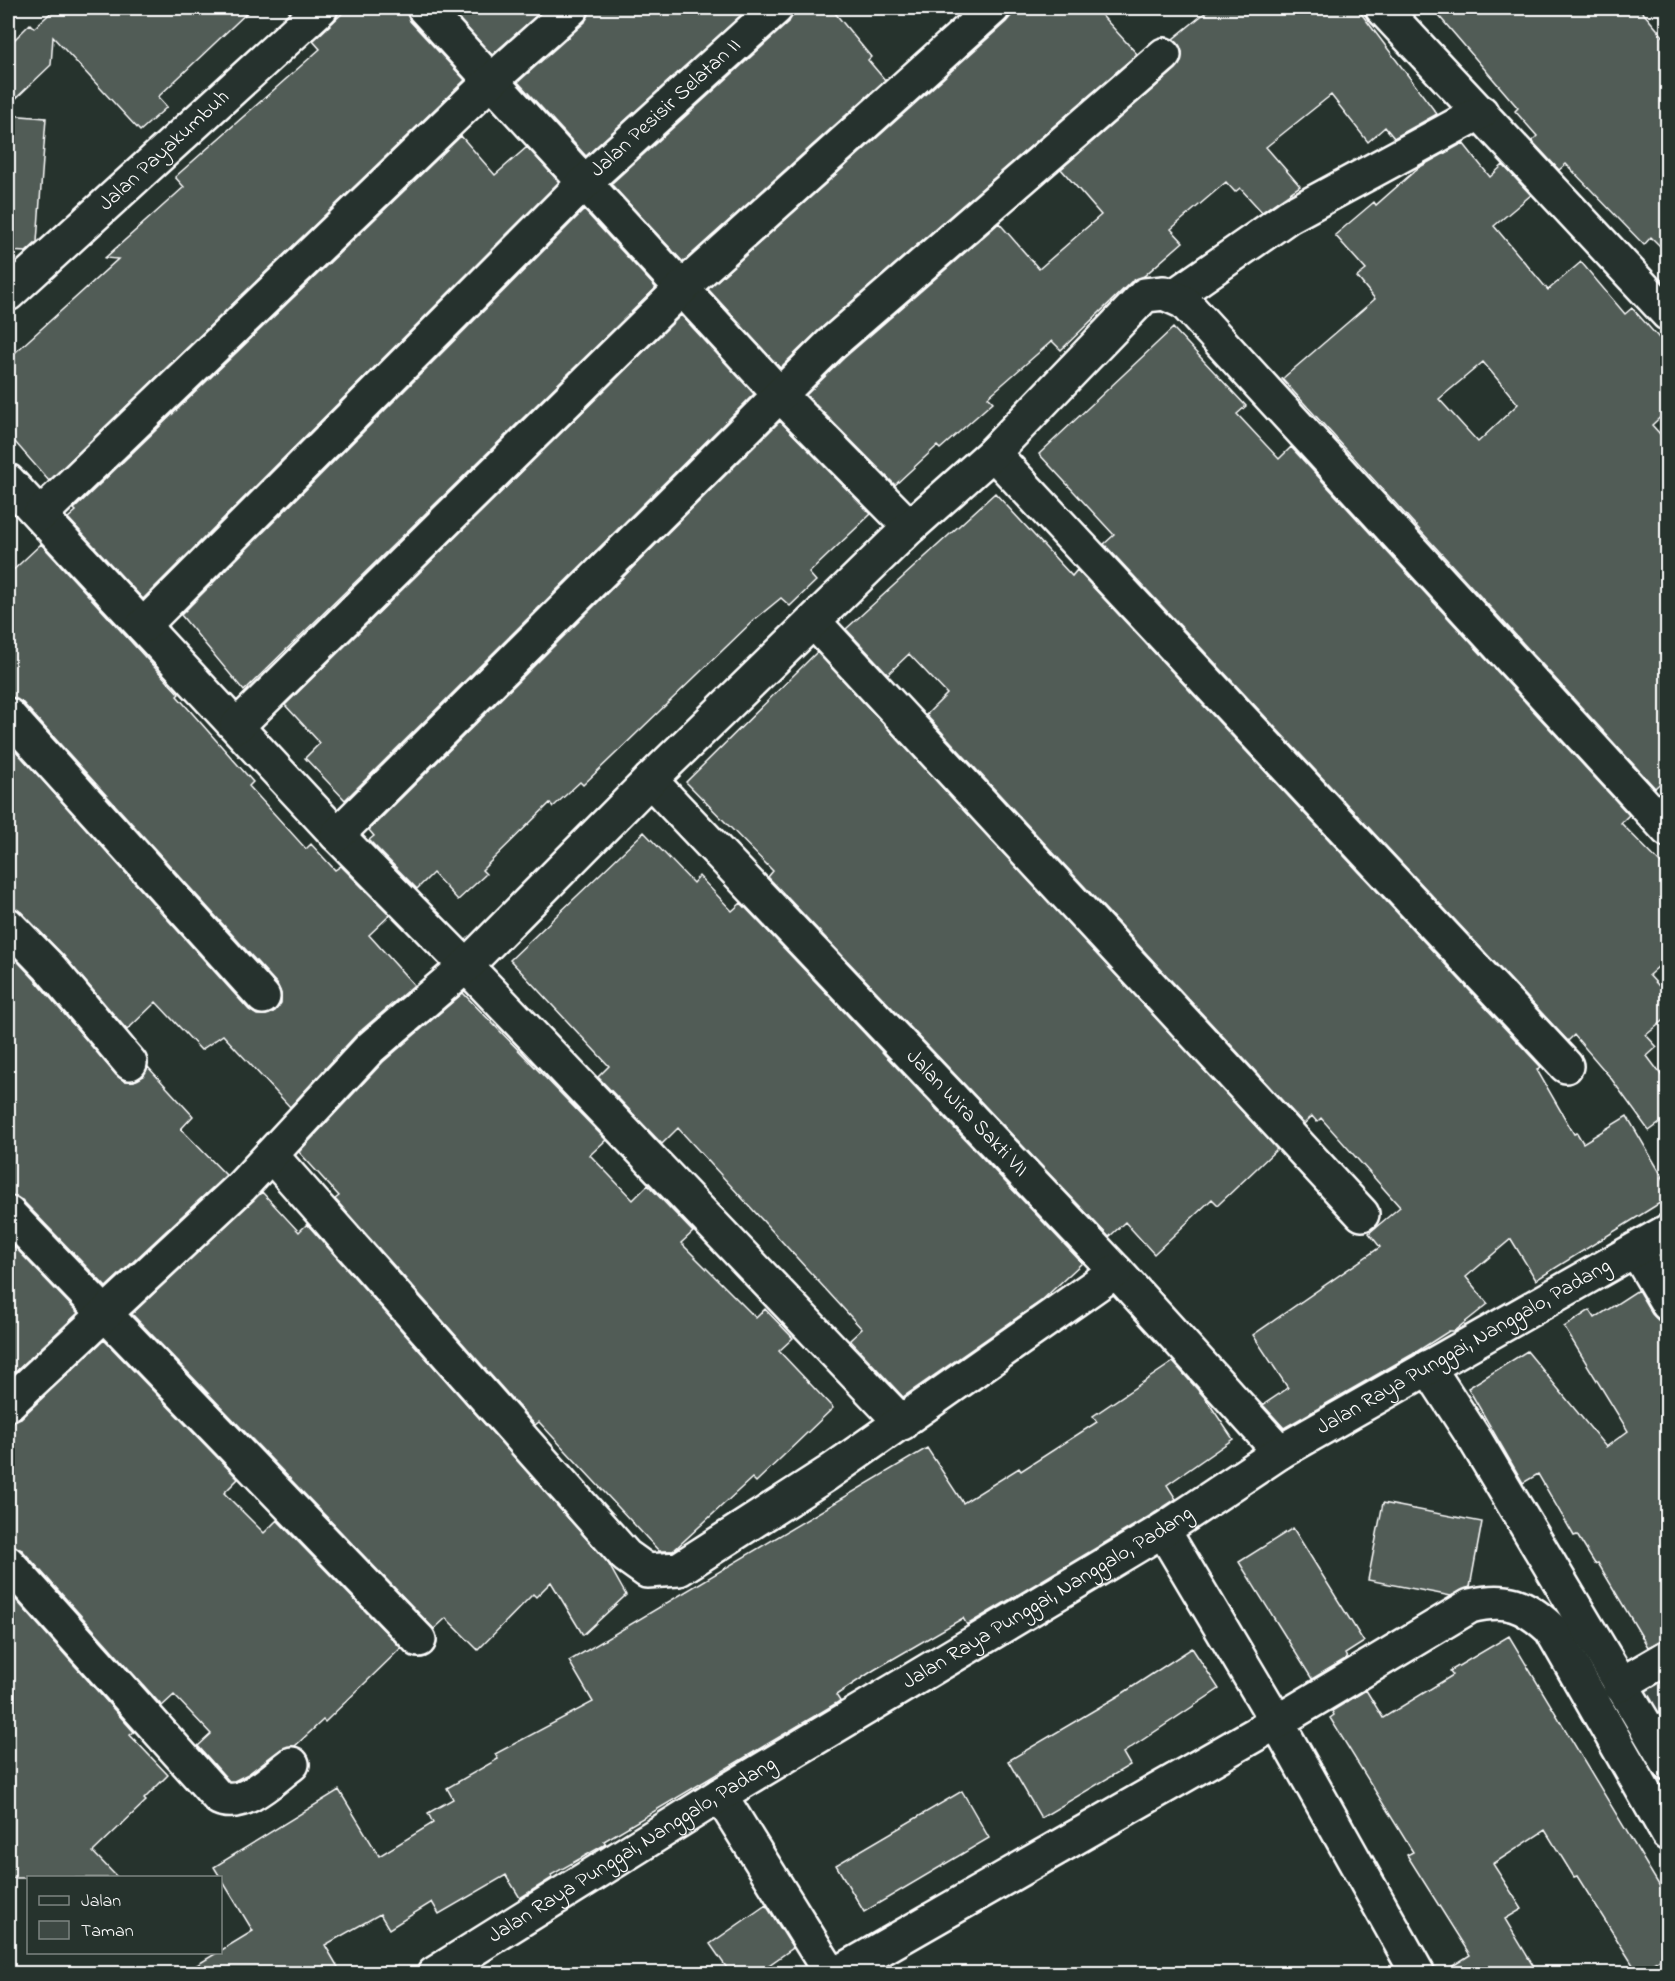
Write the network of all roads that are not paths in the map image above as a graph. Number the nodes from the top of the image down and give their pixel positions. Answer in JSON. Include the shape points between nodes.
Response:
{"nodes":[{"id":1,"x":321,"y":8,"type":"edge"},
{"id":2,"x":424,"y":8,"type":"edge"},
{"id":3,"x":572,"y":8,"type":"edge"},
{"id":4,"x":776,"y":8,"type":"edge"},
{"id":5,"x":993,"y":8,"type":"edge"},
{"id":6,"x":1382,"y":8,"type":"edge"},
{"id":7,"x":1164,"y":55,"type":"dead end"},
{"id":8,"x":490,"y":82,"type":"junction"},
{"id":9,"x":1481,"y":112,"type":"junction"},
{"id":10,"x":584,"y":183,"type":"junction"},
{"id":11,"x":683,"y":287,"type":"junction"},
{"id":12,"x":8,"y":294,"type":"edge"},
{"id":13,"x":1174,"y":296,"type":"junction"},
{"id":14,"x":1668,"y":314,"type":"edge"},
{"id":15,"x":781,"y":396,"type":"junction"},
{"id":16,"x":993,"y":453,"type":"junction"},
{"id":17,"x":8,"y":481,"type":"edge"},
{"id":18,"x":40,"y":515,"type":"junction"},
{"id":19,"x":910,"y":527,"type":"junction"},
{"id":20,"x":814,"y":622,"type":"junction"},
{"id":21,"x":143,"y":626,"type":"junction"},
{"id":22,"x":8,"y":715,"type":"edge"},
{"id":23,"x":237,"y":726,"type":"junction"},
{"id":24,"x":650,"y":780,"type":"junction"},
{"id":25,"x":1668,"y":830,"type":"edge"},
{"id":26,"x":337,"y":835,"type":"junction"},
{"id":27,"x":8,"y":925,"type":"edge"},
{"id":28,"x":466,"y":966,"type":"junction"},
{"id":29,"x":263,"y":997,"type":"dead end"},
{"id":30,"x":130,"y":1063,"type":"dead end"},
{"id":31,"x":1566,"y":1066,"type":"dead end"},
{"id":32,"x":271,"y":1155,"type":"junction"},
{"id":33,"x":8,"y":1213,"type":"edge"},
{"id":34,"x":1362,"y":1214,"type":"dead end"},
{"id":35,"x":1668,"y":1231,"type":"edge"},
{"id":36,"x":1636,"y":1250,"type":"junction"},
{"id":37,"x":1116,"y":1271,"type":"junction"},
{"id":38,"x":1668,"y":1304,"type":"edge"},
{"id":39,"x":104,"y":1315,"type":"junction"},
{"id":40,"x":1428,"y":1367,"type":"junction"},
{"id":41,"x":8,"y":1404,"type":"edge"},
{"id":42,"x":902,"y":1423,"type":"junction"},
{"id":43,"x":1280,"y":1452,"type":"junction"},
{"id":44,"x":1163,"y":1530,"type":"junction"},
{"id":45,"x":8,"y":1563,"type":"edge"},
{"id":46,"x":419,"y":1640,"type":"dead end"},
{"id":47,"x":1668,"y":1658,"type":"edge"},
{"id":48,"x":1620,"y":1685,"type":"junction"},
{"id":49,"x":1278,"y":1722,"type":"junction"},
{"id":50,"x":1668,"y":1763,"type":"edge"},
{"id":51,"x":292,"y":1764,"type":"dead end"},
{"id":52,"x":720,"y":1796,"type":"junction"},
{"id":53,"x":1668,"y":1834,"type":"edge"},
{"id":54,"x":434,"y":1974,"type":"edge"},
{"id":55,"x":831,"y":1974,"type":"edge"},
{"id":56,"x":837,"y":1974,"type":"edge"},
{"id":57,"x":1418,"y":1974,"type":"edge"}],
"edges":[{"from":1,"to":12,"type":"street","name":"Jalan Payakumbuh"},
{"from":2,"to":8,"type":"street"},
{"from":3,"to":8,"type":"street"},
{"from":4,"to":10,"type":"street","name":"Jalan Pesisir Selatan II"},
{"from":5,"to":11,"type":"street"},
{"from":6,"to":9,"type":"street"},
{"from":7,"to":15,"type":"street","via":[[831,344]]},
{"from":8,"to":10,"type":"street"},
{"from":8,"to":18,"type":"street"},
{"from":9,"to":13,"type":"street","via":[[1289,216]]},
{"from":9,"to":14,"type":"street"},
{"from":10,"to":11,"type":"street"},
{"from":10,"to":21,"type":"street","name":"Jalan Pesisir Selatan II"},
{"from":11,"to":15,"type":"street"},
{"from":11,"to":23,"type":"street"},
{"from":13,"to":16,"type":"street","via":[[1155,293],[1136,302]]},
{"from":13,"to":25,"type":"street","via":[[1192,311]]},
{"from":15,"to":19,"type":"street"},
{"from":15,"to":26,"type":"street"},
{"from":16,"to":19,"type":"street"},
{"from":16,"to":31,"type":"street"},
{"from":17,"to":18,"type":"street"},
{"from":18,"to":21,"type":"street"},
{"from":19,"to":20,"type":"street"},
{"from":20,"to":24,"type":"street"},
{"from":20,"to":34,"type":"street"},
{"from":21,"to":23,"type":"street"},
{"from":22,"to":29,"type":"street"},
{"from":23,"to":26,"type":"street"},
{"from":24,"to":28,"type":"street"},
{"from":24,"to":37,"type":"street","name":"Jalan Wira Sakti VII"},
{"from":26,"to":28,"type":"street"},
{"from":27,"to":30,"type":"street"},
{"from":28,"to":32,"type":"street","via":[[370,1048]]},
{"from":28,"to":42,"type":"street"},
{"from":32,"to":39,"type":"street"},
{"from":32,"to":42,"type":"street","via":[[626,1556],[647,1571],[680,1569]]},
{"from":33,"to":39,"type":"street"},
{"from":35,"to":36,"type":"street","name":"Jalan Raya Punggai, Nanggalo, Padang"},
{"from":36,"to":38,"type":"street"},
{"from":36,"to":40,"type":"street","name":"Jalan Raya Punggai, Nanggalo, Padang"},
{"from":37,"to":42,"type":"street"},
{"from":37,"to":43,"type":"street","name":"Jalan Wira Sakti VII"},
{"from":39,"to":41,"type":"street"},
{"from":39,"to":46,"type":"street"},
{"from":40,"to":43,"type":"street","name":"Jalan Raya Punggai, Nanggalo, Padang"},
{"from":40,"to":48,"type":"street"},
{"from":43,"to":44,"type":"street","name":"Jalan Raya Punggai, Nanggalo, Padang"},
{"from":44,"to":49,"type":"street"},
{"from":44,"to":52,"type":"street","name":"Jalan Raya Punggai, Nanggalo, Padang"},
{"from":45,"to":51,"type":"street","via":[[219,1798],[246,1797]]},
{"from":47,"to":48,"type":"street"},
{"from":48,"to":50,"type":"street"},
{"from":49,"to":53,"type":"street","via":[[1470,1606],[1489,1601],[1510,1602],[1531,1610],[1551,1629]]},
{"from":49,"to":56,"type":"street"},
{"from":49,"to":57,"type":"street"},
{"from":52,"to":54,"type":"street","name":"Jalan Raya Punggai, Nanggalo, Padang"},
{"from":52,"to":55,"type":"street"}]}
